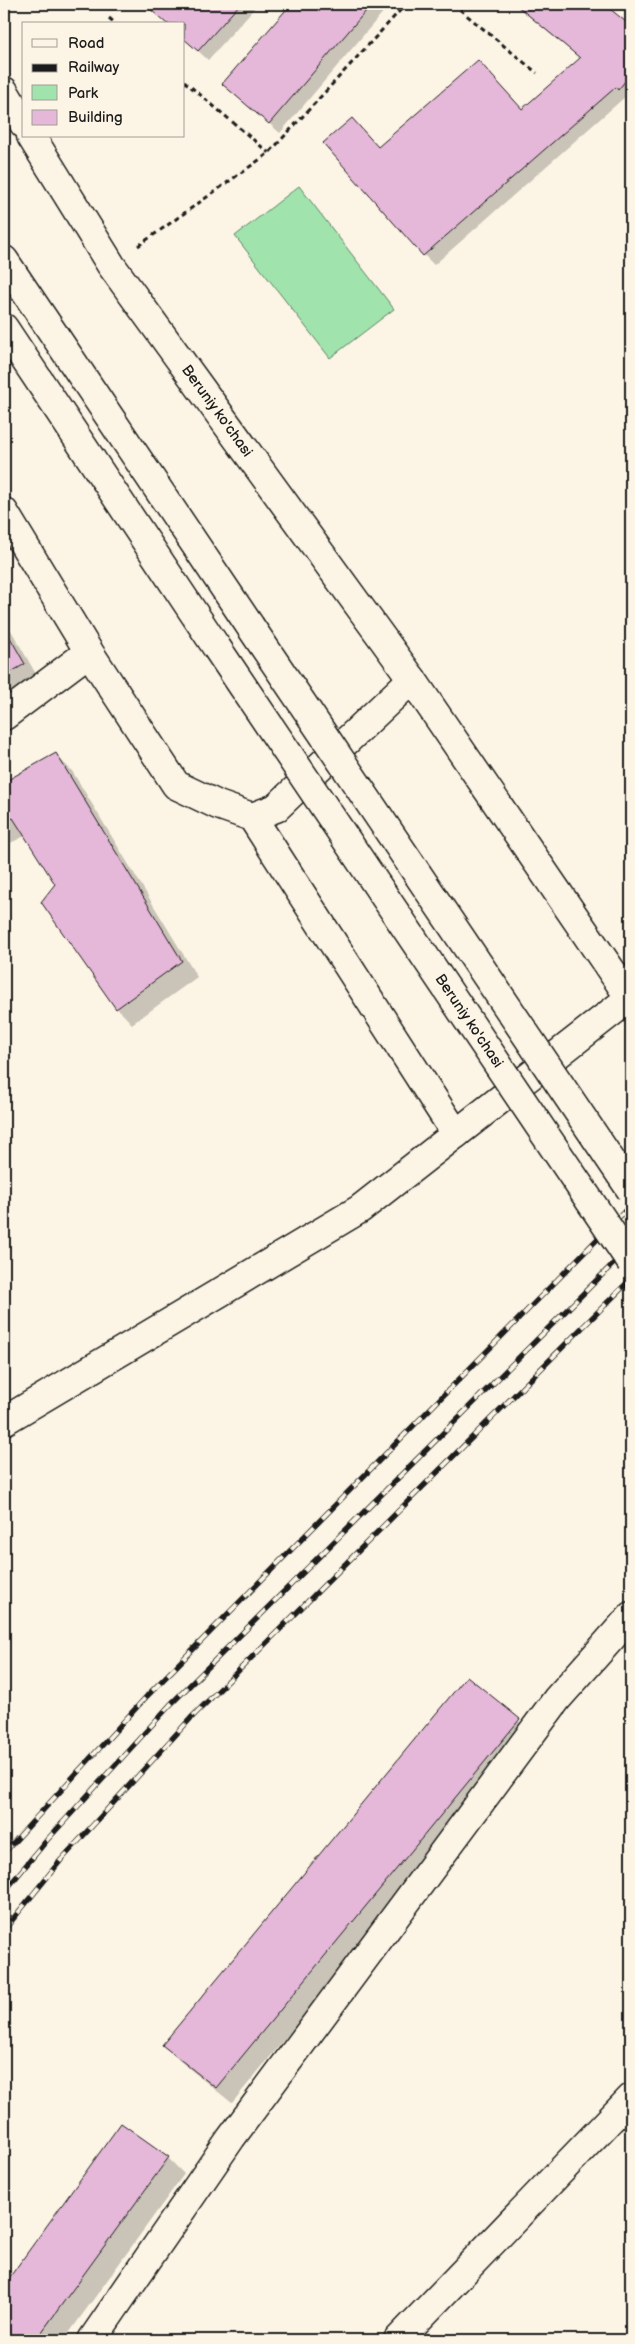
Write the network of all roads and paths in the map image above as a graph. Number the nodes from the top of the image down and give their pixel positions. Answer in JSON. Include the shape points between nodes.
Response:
{"nodes":[{"id":1,"x":406,"y":4,"type":"edge"},
{"id":2,"x":453,"y":4,"type":"edge"},
{"id":3,"x":109,"y":18,"type":"dead end"},
{"id":4,"x":114,"y":22,"type":"edge"},
{"id":5,"x":537,"y":73,"type":"dead end"},
{"id":6,"x":185,"y":82,"type":"edge"},
{"id":7,"x":4,"y":91,"type":"edge"},
{"id":8,"x":22,"y":121,"type":"edge"},
{"id":9,"x":32,"y":138,"type":"edge"},
{"id":10,"x":269,"y":153,"type":"junction"},
{"id":11,"x":4,"y":260,"type":"edge"},
{"id":12,"x":111,"y":266,"type":"junction"},
{"id":13,"x":4,"y":328,"type":"edge"},
{"id":14,"x":4,"y":512,"type":"edge"},
{"id":15,"x":89,"y":652,"type":"junction"},
{"id":16,"x":412,"y":679,"type":"junction"},
{"id":17,"x":4,"y":716,"type":"edge"},
{"id":18,"x":252,"y":817,"type":"junction"},
{"id":19,"x":630,"y":998,"type":"edge"},
{"id":20,"x":456,"y":1134,"type":"junction"},
{"id":21,"x":631,"y":1190,"type":"edge"},
{"id":22,"x":631,"y":1262,"type":"edge"},
{"id":23,"x":4,"y":1421,"type":"edge"},
{"id":24,"x":631,"y":1616,"type":"edge"},
{"id":25,"x":631,"y":2098,"type":"edge"},
{"id":26,"x":92,"y":2340,"type":"edge"},
{"id":27,"x":398,"y":2340,"type":"edge"}],
"edges":[{"from":1,"to":10,"type":"path"},
{"from":2,"to":5,"type":"path"},
{"from":3,"to":4,"type":"path"},
{"from":6,"to":10,"type":"path"},
{"from":7,"to":8,"type":"street"},
{"from":9,"to":12,"type":"street","name":"Beruniy ko'chasi"},
{"from":10,"to":12,"type":"path"},
{"from":11,"to":21,"type":"street","bridge":true},
{"from":12,"to":16,"type":"street","name":"Beruniy ko'chasi"},
{"from":13,"to":22,"type":"street","name":"Beruniy ko'chasi","bridge":true},
{"from":14,"to":15,"type":"street"},
{"from":15,"to":17,"type":"street"},
{"from":15,"to":18,"type":"street","via":[[176,785]]},
{"from":16,"to":18,"type":"street","via":[[276,808]]},
{"from":16,"to":19,"type":"street","name":"Beruniy ko'chasi"},
{"from":18,"to":20,"type":"street"},
{"from":19,"to":20,"type":"street"},
{"from":20,"to":23,"type":"street","via":[[360,1209]]},
{"from":24,"to":26,"type":"street","via":[[539,1723],[231,2138]]},
{"from":25,"to":27,"type":"street"}]}
